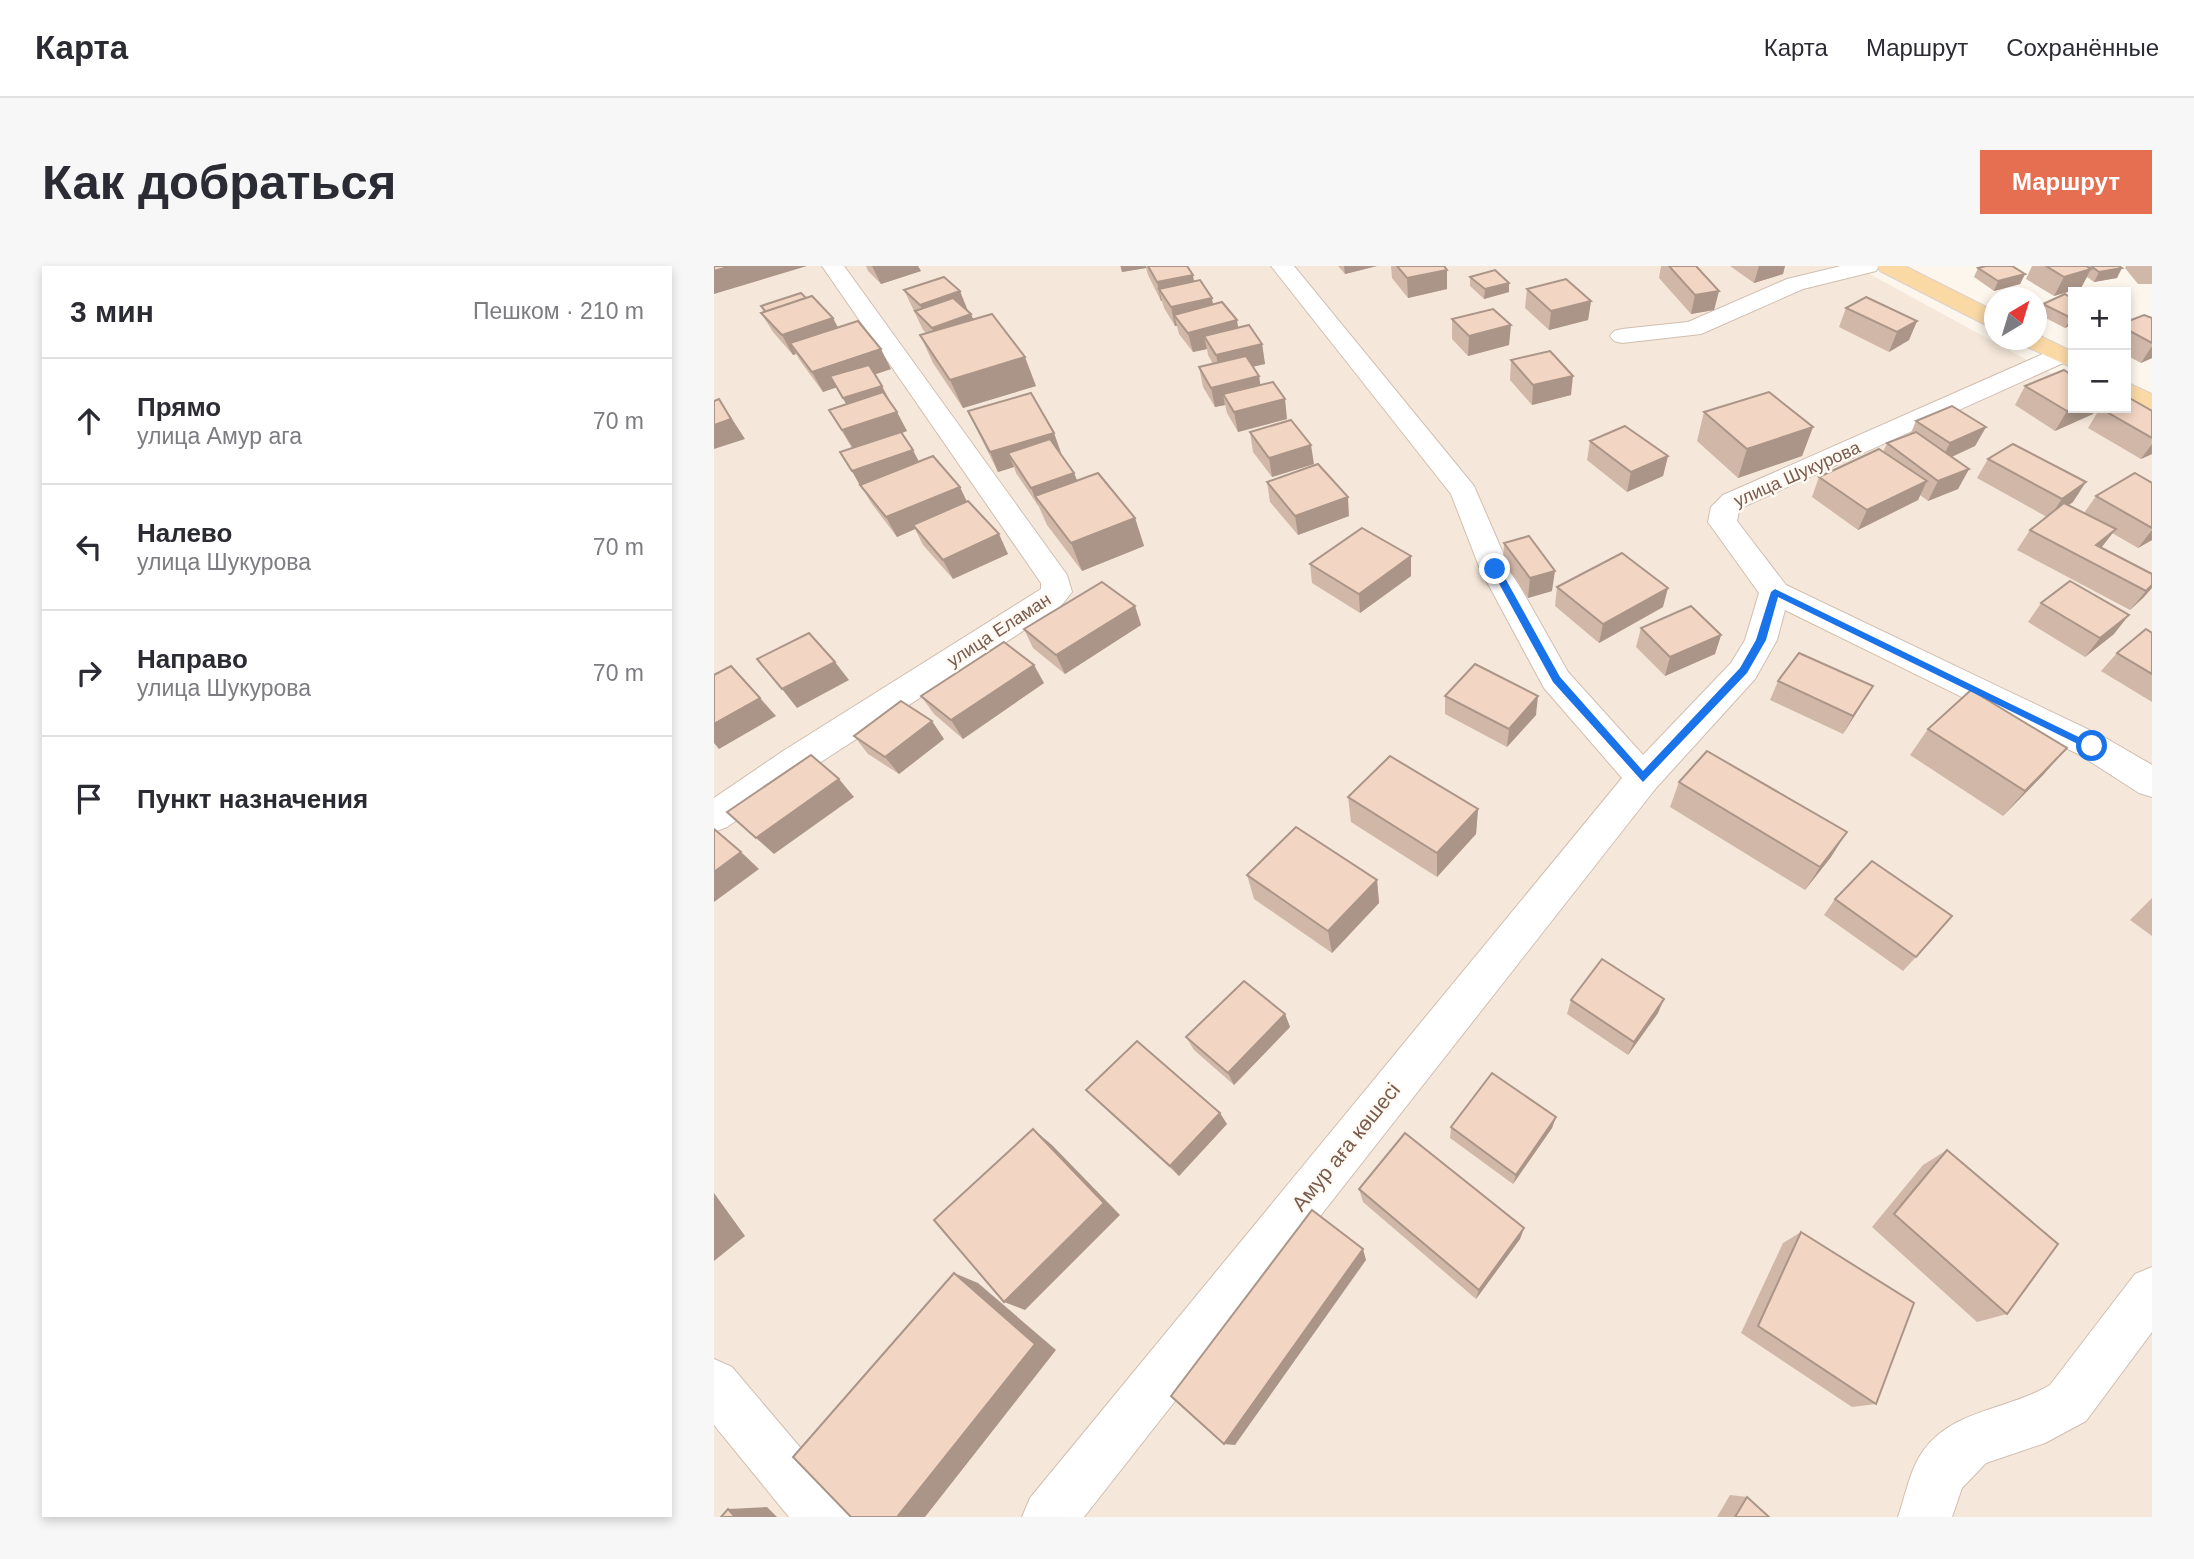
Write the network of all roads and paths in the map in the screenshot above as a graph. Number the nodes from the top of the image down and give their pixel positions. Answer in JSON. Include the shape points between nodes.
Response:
{"nodes":[{"id":1,"x":832,"y":266,"type":"edge"},
{"id":2,"x":1282,"y":266,"type":"edge"},
{"id":3,"x":1868,"y":266,"type":"edge"},
{"id":4,"x":1888,"y":266,"type":"edge"},
{"id":5,"x":1984,"y":315,"type":"edge"},
{"id":6,"x":1622,"y":336,"type":"dead end"},
{"id":7,"x":2047,"y":348,"type":"edge"},
{"id":8,"x":2067,"y":358,"type":"edge"},
{"id":9,"x":2131,"y":393,"type":"edge"},
{"id":10,"x":2152,"y":404,"type":"edge"},
{"id":11,"x":1775,"y":592,"type":"junction"},
{"id":12,"x":1643,"y":778,"type":"junction"},
{"id":13,"x":2152,"y":783,"type":"edge"},
{"id":14,"x":714,"y":817,"type":"edge"},
{"id":15,"x":2152,"y":1291,"type":"edge"},
{"id":16,"x":714,"y":1385,"type":"edge"},
{"id":17,"x":824,"y":1517,"type":"edge"},
{"id":18,"x":1049,"y":1517,"type":"edge"},
{"id":19,"x":1925,"y":1517,"type":"edge"}],
"edges":[{"from":1,"to":14,"type":"street","name":"улица Еламан","via":[[1049,570],[1057,592]]},
{"from":2,"to":12,"type":"street","via":[[1464,492],[1495,569],[1556,680]]},
{"from":3,"to":6,"type":"street","via":[[1795,284],[1693,329]]},
{"from":4,"to":5,"type":"main road"},
{"from":7,"to":8,"type":"main road"},
{"from":8,"to":11,"type":"street","name":"улица Шукурова","via":[[1725,507],[1722,522]]},
{"from":9,"to":10,"type":"main road"},
{"from":11,"to":12,"type":"street","via":[[1761,640],[1743,671]]},
{"from":11,"to":13,"type":"street","via":[[2092,746]]},
{"from":12,"to":18,"type":"street","name":"Амур аға көшесі"},
{"from":15,"to":19,"type":"street","via":[[2068,1403],[2045,1417],[1969,1442],[1941,1471]]},
{"from":16,"to":17,"type":"street"}]}
